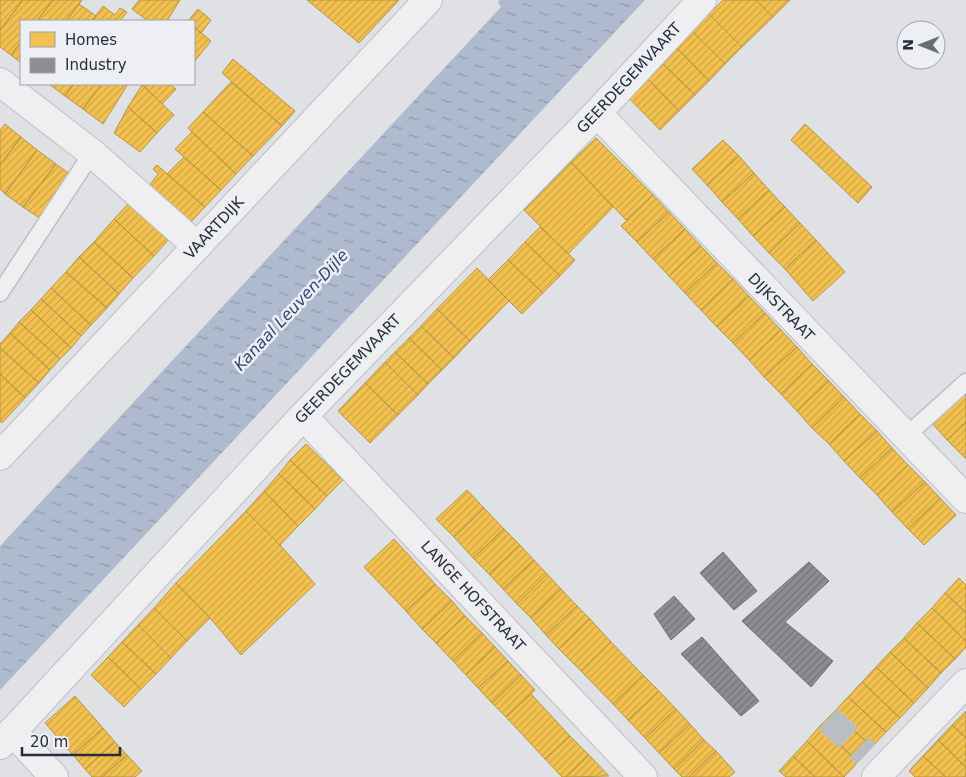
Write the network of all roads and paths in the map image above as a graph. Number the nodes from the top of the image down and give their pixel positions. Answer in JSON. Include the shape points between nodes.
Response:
{"nodes":[{"id":1,"x":428,"y":0,"type":"edge"},
{"id":2,"x":702,"y":0,"type":"edge"},
{"id":3,"x":0,"y":82,"type":"edge"},
{"id":4,"x":596,"y":113,"type":"junction"},
{"id":5,"x":92,"y":153,"type":"junction"},
{"id":6,"x":197,"y":246,"type":"junction"},
{"id":7,"x":0,"y":293,"type":"edge"},
{"id":8,"x":966,"y":382,"type":"edge"},
{"id":9,"x":303,"y":416,"type":"junction"},
{"id":10,"x":906,"y":436,"type":"junction"},
{"id":11,"x":0,"y":456,"type":"edge"},
{"id":12,"x":966,"y":500,"type":"edge"},
{"id":13,"x":966,"y":683,"type":"edge"},
{"id":14,"x":6,"y":738,"type":"edge"},
{"id":15,"x":875,"y":767,"type":"edge"},
{"id":16,"x":54,"y":777,"type":"edge"},
{"id":17,"x":643,"y":777,"type":"edge"}],
"edges":[{"from":1,"to":6,"type":"street","name":"VAARTDIJK"},
{"from":2,"to":4,"type":"street","name":"GEERDEGEMVAART"},
{"from":3,"to":5,"type":"street"},
{"from":4,"to":9,"type":"street","name":"GEERDEGEMVAART"},
{"from":4,"to":10,"type":"street","name":"DIJKSTRAAT"},
{"from":5,"to":6,"type":"street"},
{"from":5,"to":7,"type":"lane"},
{"from":6,"to":11,"type":"street","name":"VAARTDIJK"},
{"from":8,"to":10,"type":"lane"},
{"from":9,"to":14,"type":"street","name":"GEERDEGEMVAART"},
{"from":9,"to":17,"type":"street","name":"LANGE HOFSTRAAT"},
{"from":10,"to":12,"type":"street","name":"DIJKSTRAAT"},
{"from":13,"to":15,"type":"street"},
{"from":14,"to":16,"type":"street"}]}
